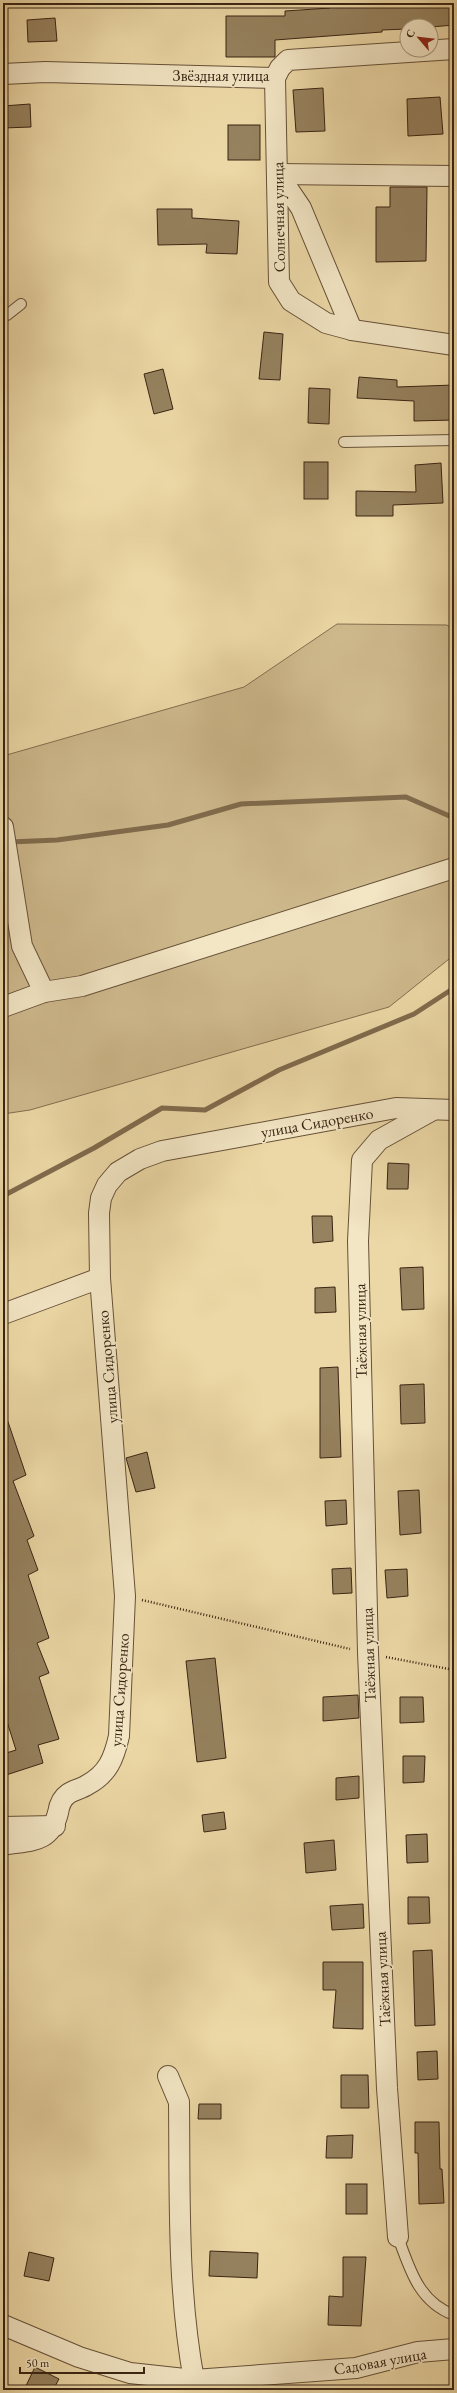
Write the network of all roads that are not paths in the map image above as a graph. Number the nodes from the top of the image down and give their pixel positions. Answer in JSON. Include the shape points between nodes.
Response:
{"nodes":[{"id":1,"x":454,"y":49,"type":"edge"},
{"id":2,"x":3,"y":74,"type":"edge"},
{"id":3,"x":275,"y":78,"type":"junction"},
{"id":4,"x":278,"y":174,"type":"junction"},
{"id":5,"x":454,"y":176,"type":"edge"},
{"id":6,"x":21,"y":304,"type":"dead end"},
{"id":7,"x":3,"y":316,"type":"edge"},
{"id":8,"x":352,"y":330,"type":"junction"},
{"id":9,"x":454,"y":345,"type":"edge"},
{"id":10,"x":454,"y":440,"type":"edge"},
{"id":11,"x":344,"y":442,"type":"dead end"},
{"id":12,"x":3,"y":827,"type":"edge"},
{"id":13,"x":454,"y":868,"type":"edge"},
{"id":14,"x":44,"y":992,"type":"junction"},
{"id":15,"x":3,"y":1007,"type":"edge"},
{"id":16,"x":433,"y":1110,"type":"junction"},
{"id":17,"x":454,"y":1110,"type":"edge"},
{"id":18,"x":100,"y":1278,"type":"junction"},
{"id":19,"x":3,"y":1314,"type":"edge"},
{"id":20,"x":55,"y":1826,"type":"junction"},
{"id":21,"x":3,"y":1827,"type":"edge"},
{"id":22,"x":3,"y":1845,"type":"edge"},
{"id":23,"x":168,"y":2076,"type":"dead end"},
{"id":24,"x":398,"y":2237,"type":"joint"},
{"id":25,"x":454,"y":2315,"type":"edge"},
{"id":26,"x":3,"y":2325,"type":"edge"},
{"id":27,"x":454,"y":2349,"type":"edge"},
{"id":28,"x":194,"y":2380,"type":"junction"}],
"edges":[{"from":1,"to":3,"type":"street","name":"Звёздная улица","via":[[288,60]]},
{"from":2,"to":3,"type":"street","name":"Звёздная улица","via":[[45,72]]},
{"from":3,"to":4,"type":"street","name":"Солнечная улица"},
{"from":4,"to":5,"type":"street"},
{"from":4,"to":8,"type":"street","via":[[301,208]]},
{"from":4,"to":8,"type":"street","name":"Солнечная улица","via":[[279,282],[291,301],[326,323]]},
{"from":6,"to":7,"type":"lane"},
{"from":8,"to":9,"type":"street","name":"Солнечная улица"},
{"from":10,"to":11,"type":"lane"},
{"from":12,"to":14,"type":"street","via":[[22,946]]},
{"from":13,"to":14,"type":"street","via":[[82,986]]},
{"from":14,"to":15,"type":"street"},
{"from":16,"to":17,"type":"street","name":"улица Сидоренко"},
{"from":16,"to":18,"type":"street","name":"улица Сидоренко","via":[[396,1108],[354,1114],[162,1151],[140,1158],[118,1172],[107,1185],[101,1198]]},
{"from":16,"to":24,"type":"street","name":"Таёжная улица","via":[[379,1140],[362,1160],[358,1241],[368,1653],[387,2088]]},
{"from":18,"to":19,"type":"street"},
{"from":18,"to":20,"type":"street","name":"улица Сидоренко","via":[[125,1596],[119,1736],[114,1757],[107,1770],[99,1778],[63,1799]]},
{"from":20,"to":21,"type":"street"},
{"from":20,"to":22,"type":"street","via":[[42,1838]]},
{"from":23,"to":28,"type":"street","via":[[179,2102],[181,2273],[185,2333]]},
{"from":24,"to":25,"type":"lane","via":[[414,2281],[430,2302]]},
{"from":26,"to":28,"type":"street","name":"Садовая улица","via":[[79,2357],[130,2373]]},
{"from":27,"to":28,"type":"street","name":"Садовая улица","via":[[418,2352],[356,2368]]}]}
